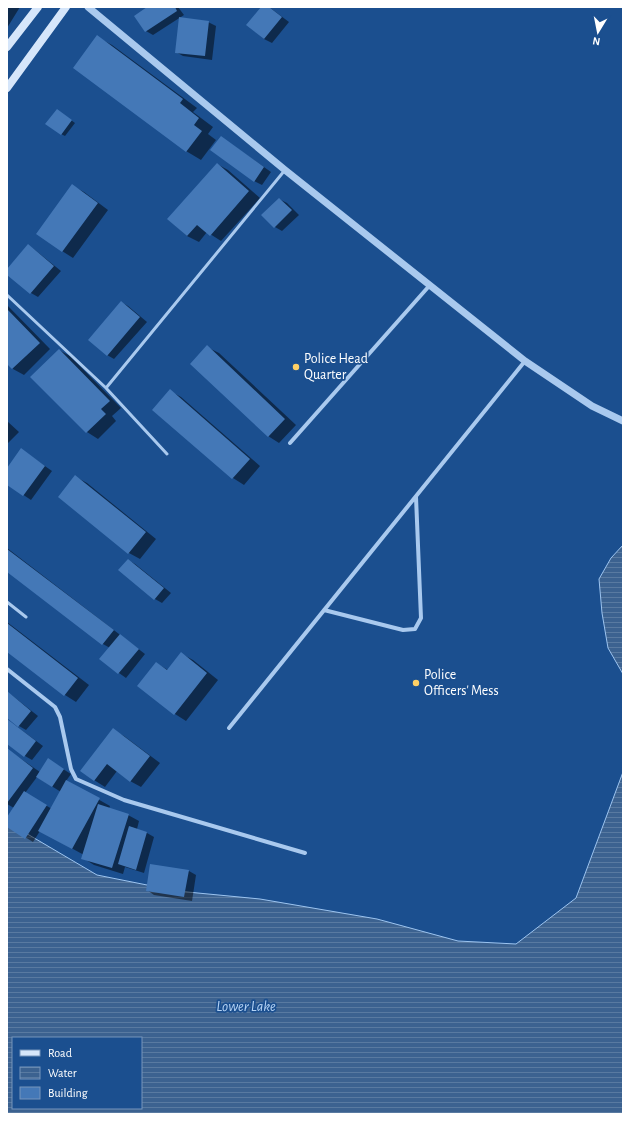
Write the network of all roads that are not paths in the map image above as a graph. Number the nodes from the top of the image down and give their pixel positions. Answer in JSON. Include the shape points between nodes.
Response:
{"nodes":[{"id":1,"x":38,"y":7,"type":"edge"},
{"id":2,"x":66,"y":7,"type":"edge"},
{"id":3,"x":88,"y":7,"type":"edge"},
{"id":4,"x":7,"y":47,"type":"edge"},
{"id":5,"x":7,"y":88,"type":"edge"},
{"id":6,"x":285,"y":170,"type":"junction"},
{"id":7,"x":430,"y":285,"type":"junction"},
{"id":8,"x":7,"y":295,"type":"edge"},
{"id":9,"x":525,"y":361,"type":"junction"},
{"id":10,"x":106,"y":388,"type":"junction"},
{"id":11,"x":623,"y":421,"type":"edge"},
{"id":12,"x":290,"y":443,"type":"dead end"},
{"id":13,"x":167,"y":454,"type":"dead end"},
{"id":14,"x":416,"y":497,"type":"junction"},
{"id":15,"x":7,"y":602,"type":"edge"},
{"id":16,"x":324,"y":610,"type":"junction"},
{"id":17,"x":26,"y":617,"type":"dead end"},
{"id":18,"x":7,"y":669,"type":"edge"},
{"id":19,"x":229,"y":728,"type":"dead end"},
{"id":20,"x":305,"y":853,"type":"dead end"}],
"edges":[{"from":1,"to":4,"type":"main road"},
{"from":2,"to":5,"type":"main road"},
{"from":3,"to":6,"type":"street"},
{"from":6,"to":7,"type":"street"},
{"from":6,"to":10,"type":"lane"},
{"from":7,"to":9,"type":"street"},
{"from":7,"to":12,"type":"street"},
{"from":8,"to":10,"type":"lane"},
{"from":9,"to":11,"type":"street","via":[[592,406]]},
{"from":9,"to":14,"type":"street"},
{"from":10,"to":13,"type":"lane"},
{"from":14,"to":16,"type":"street"},
{"from":14,"to":16,"type":"street","via":[[421,618],[415,629],[403,630]]},
{"from":15,"to":17,"type":"lane"},
{"from":16,"to":19,"type":"street"},
{"from":18,"to":20,"type":"street","via":[[55,707],[76,779],[124,800]]}]}
